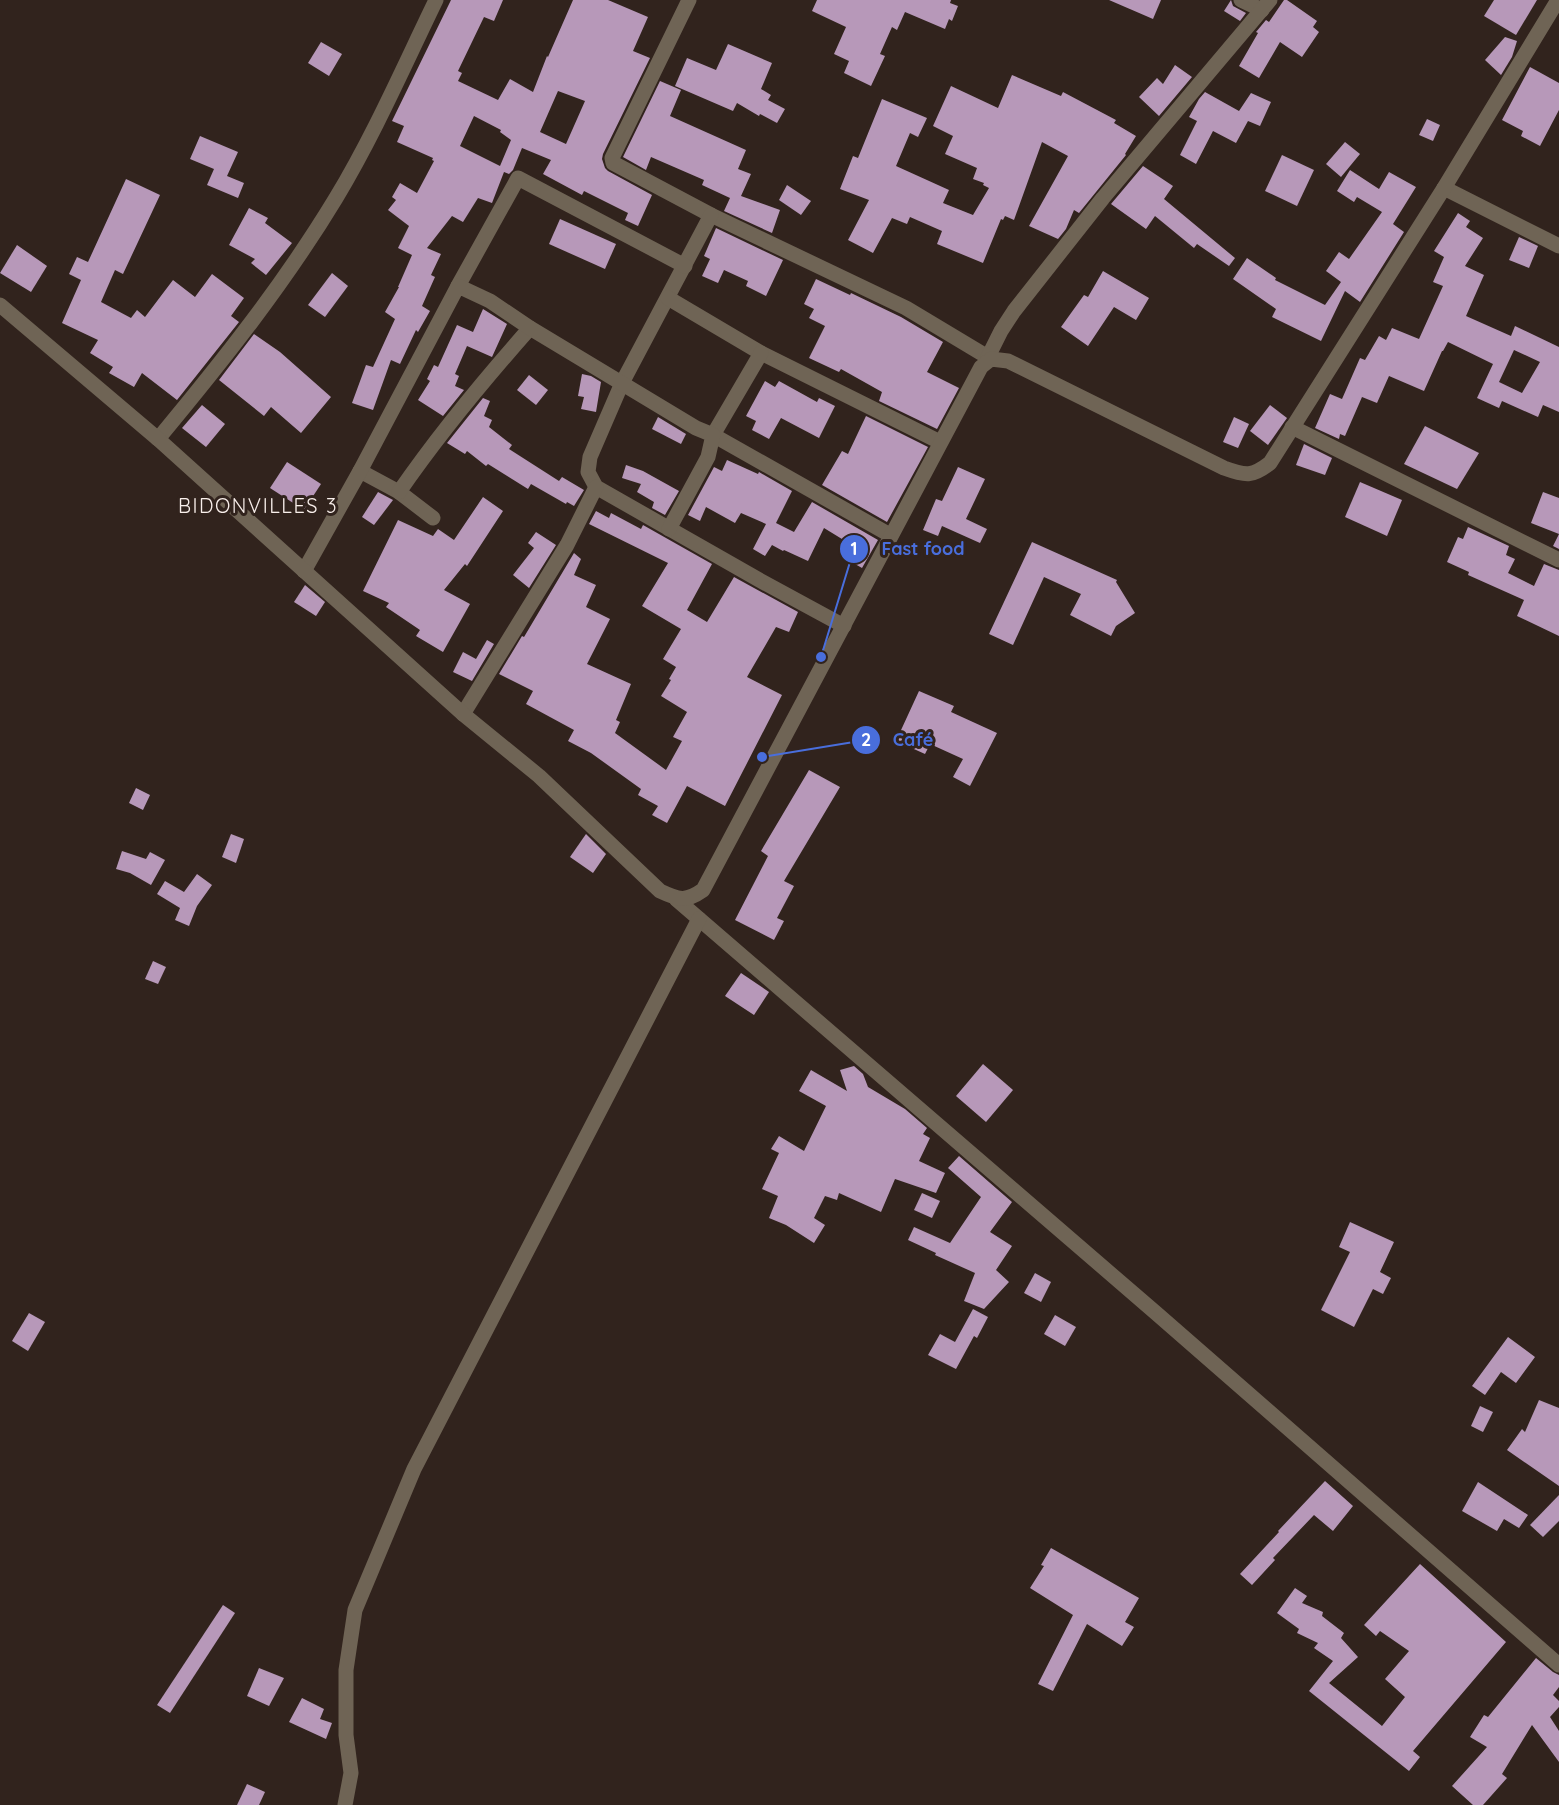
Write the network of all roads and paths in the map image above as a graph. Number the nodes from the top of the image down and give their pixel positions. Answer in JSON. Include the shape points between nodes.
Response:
{"nodes":[{"id":1,"x":436,"y":0,"type":"edge"},
{"id":2,"x":688,"y":0,"type":"edge"},
{"id":3,"x":1241,"y":0,"type":"edge"},
{"id":4,"x":1558,"y":0,"type":"edge"},
{"id":5,"x":1266,"y":5,"type":"edge"},
{"id":6,"x":1444,"y":188,"type":"junction"},
{"id":7,"x":711,"y":214,"type":"junction"},
{"id":8,"x":1559,"y":246,"type":"edge"},
{"id":9,"x":685,"y":266,"type":"junction"},
{"id":10,"x":458,"y":286,"type":"junction"},
{"id":11,"x":668,"y":297,"type":"junction"},
{"id":12,"x":0,"y":305,"type":"edge"},
{"id":13,"x":530,"y":328,"type":"junction"},
{"id":14,"x":761,"y":353,"type":"junction"},
{"id":15,"x":989,"y":358,"type":"junction"},
{"id":16,"x":622,"y":383,"type":"junction"},
{"id":17,"x":1292,"y":427,"type":"junction"},
{"id":18,"x":713,"y":435,"type":"junction"},
{"id":19,"x":158,"y":439,"type":"junction"},
{"id":20,"x":940,"y":442,"type":"junction"},
{"id":21,"x":360,"y":471,"type":"junction"},
{"id":22,"x":596,"y":487,"type":"junction"},
{"id":23,"x":399,"y":492,"type":"junction"},
{"id":24,"x":433,"y":518,"type":"dead end"},
{"id":25,"x":669,"y":529,"type":"junction"},
{"id":26,"x":891,"y":535,"type":"junction"},
{"id":27,"x":1559,"y":560,"type":"edge"},
{"id":28,"x":304,"y":570,"type":"junction"},
{"id":29,"x":844,"y":626,"type":"junction"},
{"id":30,"x":464,"y":714,"type":"junction"},
{"id":31,"x":676,"y":899,"type":"junction"},
{"id":32,"x":699,"y":919,"type":"junction"},
{"id":33,"x":1559,"y":1665,"type":"edge"},
{"id":34,"x":345,"y":1805,"type":"edge"}],
"edges":[{"from":1,"to":19,"type":"street","via":[[375,124],[315,231],[253,320]]},
{"from":2,"to":7,"type":"street","via":[[612,158],[613,163]]},
{"from":3,"to":5,"type":"street"},
{"from":4,"to":6,"type":"street"},
{"from":5,"to":15,"type":"street","via":[[1014,311]]},
{"from":6,"to":8,"type":"street"},
{"from":6,"to":17,"type":"street"},
{"from":7,"to":9,"type":"street"},
{"from":7,"to":15,"type":"street","via":[[906,308]]},
{"from":9,"to":10,"type":"street","via":[[518,177]]},
{"from":9,"to":11,"type":"street"},
{"from":10,"to":13,"type":"street","via":[[490,301]]},
{"from":10,"to":21,"type":"street"},
{"from":11,"to":14,"type":"street"},
{"from":11,"to":16,"type":"street"},
{"from":12,"to":19,"type":"street"},
{"from":13,"to":16,"type":"street"},
{"from":13,"to":23,"type":"street","via":[[477,389]]},
{"from":14,"to":18,"type":"street"},
{"from":14,"to":20,"type":"street"},
{"from":15,"to":17,"type":"street","via":[[1008,362],[1238,473],[1256,474],[1270,463]]},
{"from":15,"to":20,"type":"street"},
{"from":16,"to":18,"type":"street"},
{"from":16,"to":22,"type":"street","via":[[590,457],[588,472]]},
{"from":17,"to":27,"type":"street"},
{"from":18,"to":25,"type":"street","via":[[708,457]]},
{"from":18,"to":26,"type":"street"},
{"from":19,"to":28,"type":"street"},
{"from":20,"to":26,"type":"street"},
{"from":21,"to":23,"type":"street"},
{"from":21,"to":28,"type":"street"},
{"from":22,"to":25,"type":"street"},
{"from":22,"to":30,"type":"street","via":[[567,545]]},
{"from":23,"to":24,"type":"street"},
{"from":25,"to":29,"type":"street"},
{"from":26,"to":29,"type":"street"},
{"from":28,"to":30,"type":"street"},
{"from":29,"to":31,"type":"street","via":[[703,890],[691,898]]},
{"from":30,"to":31,"type":"street","via":[[540,776],[660,891]]},
{"from":31,"to":32,"type":"street"},
{"from":32,"to":33,"type":"street"},
{"from":32,"to":34,"type":"street","via":[[414,1469],[355,1610],[346,1670],[346,1735],[351,1773]]}]}
